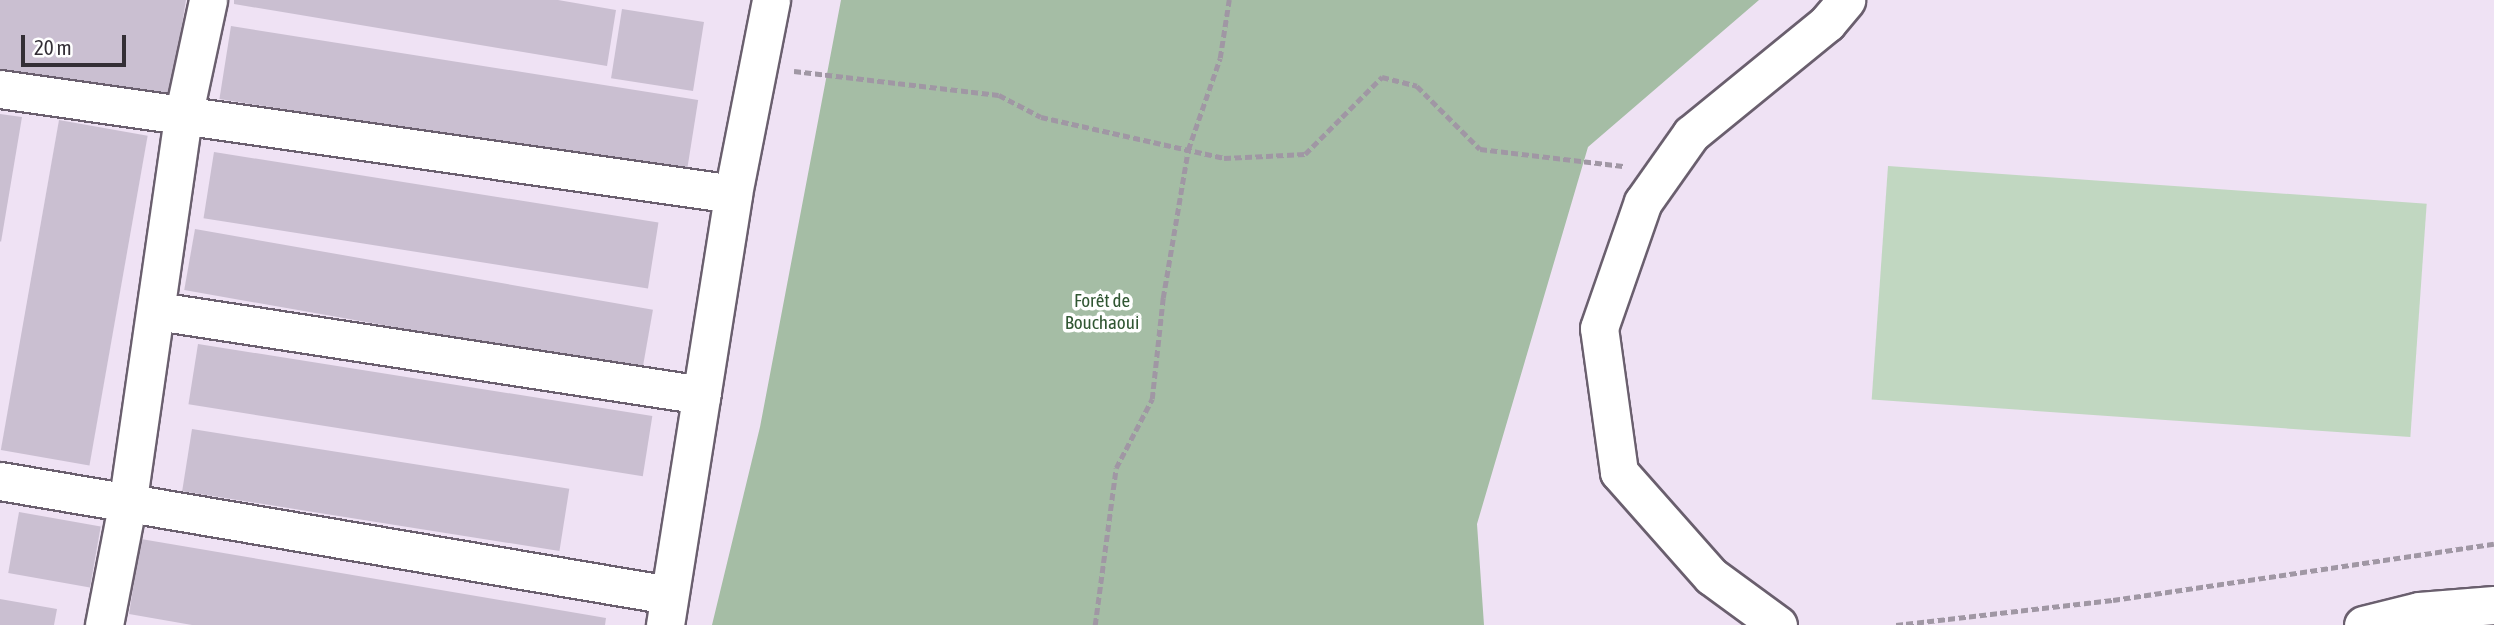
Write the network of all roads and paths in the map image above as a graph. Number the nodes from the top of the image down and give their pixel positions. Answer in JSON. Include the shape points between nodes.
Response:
{"nodes":[{"id":1,"x":208,"y":0,"type":"edge"},
{"id":2,"x":771,"y":0,"type":"edge"},
{"id":3,"x":1229,"y":0,"type":"edge"},
{"id":4,"x":1846,"y":0,"type":"edge"},
{"id":5,"x":793,"y":71,"type":"dead end"},
{"id":6,"x":0,"y":89,"type":"edge"},
{"id":7,"x":183,"y":117,"type":"junction"},
{"id":8,"x":1188,"y":150,"type":"junction"},
{"id":9,"x":1666,"y":169,"type":"junction"},
{"id":10,"x":733,"y":194,"type":"junction"},
{"id":11,"x":157,"y":311,"type":"junction"},
{"id":12,"x":702,"y":395,"type":"junction"},
{"id":13,"x":0,"y":481,"type":"edge"},
{"id":14,"x":127,"y":506,"type":"junction"},
{"id":15,"x":2494,"y":544,"type":"edge"},
{"id":16,"x":2494,"y":605,"type":"edge"},
{"id":17,"x":667,"y":610,"type":"edge"},
{"id":18,"x":104,"y":625,"type":"edge"},
{"id":19,"x":1095,"y":625,"type":"edge"},
{"id":20,"x":1778,"y":625,"type":"edge"},
{"id":21,"x":1896,"y":625,"type":"edge"},
{"id":22,"x":2363,"y":625,"type":"edge"}],
"edges":[{"from":1,"to":7,"type":"street"},
{"from":2,"to":10,"type":"street"},
{"from":3,"to":8,"type":"path","via":[[1220,58]]},
{"from":4,"to":9,"type":"street","via":[[1827,23],[1690,135]]},
{"from":5,"to":8,"type":"path","via":[[999,94],[1041,117]]},
{"from":6,"to":7,"type":"street"},
{"from":7,"to":10,"type":"street"},
{"from":7,"to":11,"type":"street"},
{"from":8,"to":9,"type":"path","via":[[1224,159],[1305,154],[1382,77],[1417,86],[1480,149],[1583,164]]},
{"from":8,"to":19,"type":"path","via":[[1152,398],[1116,468]]},
{"from":9,"to":20,"type":"street","via":[[1643,202],[1599,328],[1619,472],[1711,576]]},
{"from":10,"to":12,"type":"street"},
{"from":11,"to":12,"type":"street"},
{"from":11,"to":14,"type":"street"},
{"from":12,"to":17,"type":"street"},
{"from":13,"to":14,"type":"street"},
{"from":14,"to":17,"type":"street"},
{"from":14,"to":18,"type":"street"},
{"from":15,"to":21,"type":"path","via":[[2113,600]]},
{"from":16,"to":22,"type":"street","via":[[2419,611]]}]}
